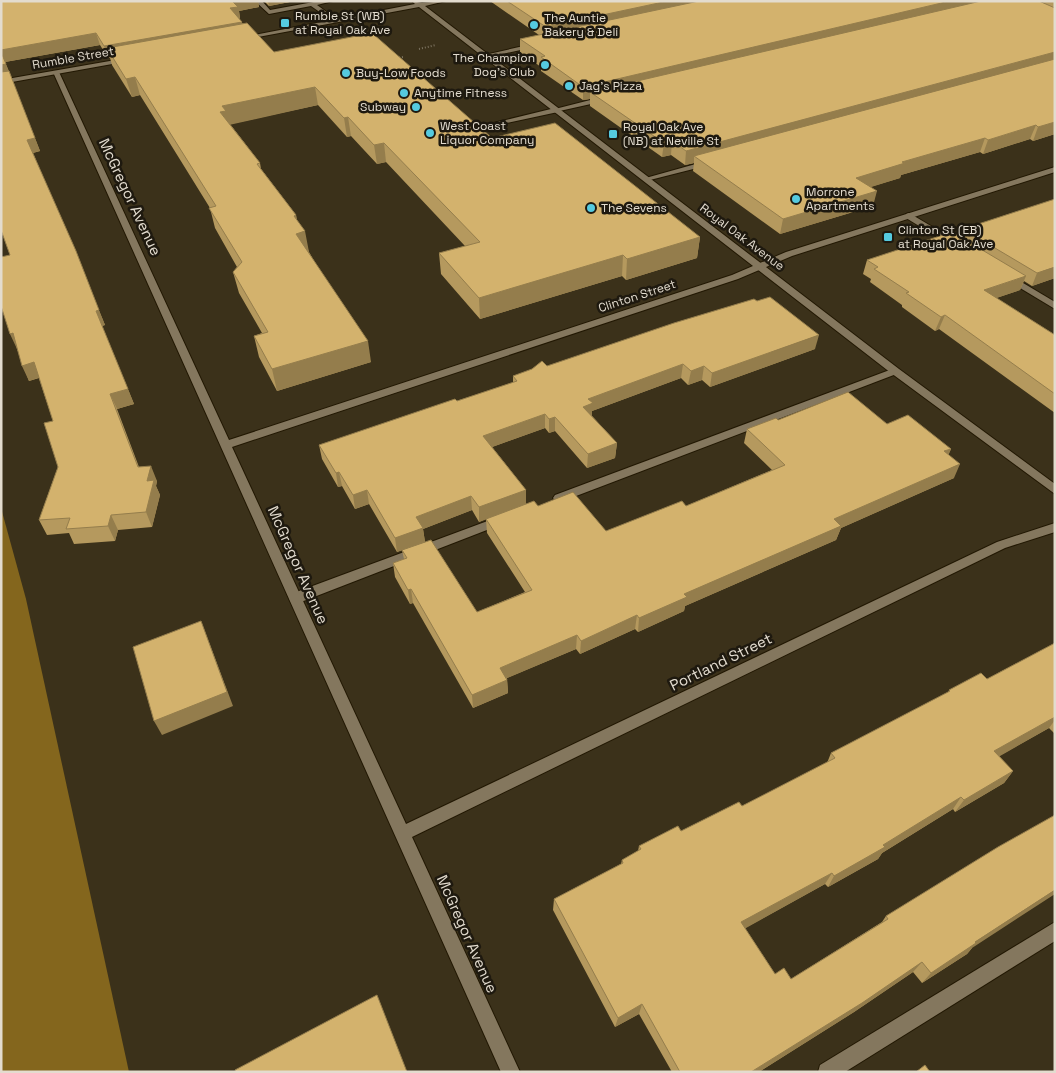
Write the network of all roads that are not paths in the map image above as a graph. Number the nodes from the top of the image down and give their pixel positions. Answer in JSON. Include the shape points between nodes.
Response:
{"nodes":[{"id":1,"x":258,"y":1,"type":"edge"},
{"id":2,"x":330,"y":1,"type":"edge"},
{"id":3,"x":443,"y":1,"type":"edge"},
{"id":4,"x":418,"y":3,"type":"edge"},
{"id":5,"x":312,"y":4,"type":"junction"},
{"id":6,"x":336,"y":21,"type":"junction"},
{"id":7,"x":230,"y":40,"type":"edge"},
{"id":8,"x":546,"y":43,"type":"edge"},
{"id":9,"x":483,"y":56,"type":"junction"},
{"id":10,"x":139,"y":57,"type":"edge"},
{"id":11,"x":56,"y":72,"type":"junction"},
{"id":12,"x":1,"y":82,"type":"edge"},
{"id":13,"x":618,"y":95,"type":"edge"},
{"id":14,"x":555,"y":110,"type":"junction"},
{"id":15,"x":493,"y":124,"type":"dead end"},
{"id":16,"x":718,"y":160,"type":"edge"},
{"id":17,"x":1055,"y":169,"type":"edge"},
{"id":18,"x":646,"y":179,"type":"junction"},
{"id":19,"x":909,"y":216,"type":"junction"},
{"id":20,"x":964,"y":250,"type":"edge"},
{"id":21,"x":760,"y":267,"type":"junction"},
{"id":22,"x":997,"y":270,"type":"edge"},
{"id":23,"x":1055,"y":306,"type":"edge"},
{"id":24,"x":896,"y":371,"type":"junction"},
{"id":25,"x":226,"y":445,"type":"junction"},
{"id":26,"x":1055,"y":490,"type":"edge"},
{"id":27,"x":547,"y":503,"type":"edge"},
{"id":28,"x":509,"y":517,"type":"edge"},
{"id":29,"x":1055,"y":527,"type":"edge"},
{"id":30,"x":296,"y":598,"type":"junction"},
{"id":31,"x":404,"y":833,"type":"junction"},
{"id":32,"x":1055,"y":931,"type":"edge"},
{"id":33,"x":511,"y":1072,"type":"edge"},
{"id":34,"x":827,"y":1072,"type":"edge"}],
"edges":[{"from":1,"to":5,"type":"street","via":[[269,12]]},
{"from":2,"to":5,"type":"street"},
{"from":3,"to":4,"type":"street"},
{"from":4,"to":6,"type":"street"},
{"from":4,"to":9,"type":"street","name":"Royal Oak Avenue"},
{"from":5,"to":6,"type":"street"},
{"from":6,"to":7,"type":"street"},
{"from":8,"to":9,"type":"street"},
{"from":9,"to":14,"type":"street","name":"Royal Oak Avenue"},
{"from":10,"to":11,"type":"street","name":"Rumble Street"},
{"from":11,"to":12,"type":"street","name":"Rumble Street"},
{"from":11,"to":25,"type":"street","name":"McGregor Avenue"},
{"from":13,"to":14,"type":"street"},
{"from":14,"to":15,"type":"street"},
{"from":14,"to":18,"type":"street","name":"Royal Oak Avenue"},
{"from":16,"to":18,"type":"street"},
{"from":17,"to":19,"type":"street","name":"Clinton Street"},
{"from":18,"to":21,"type":"street","name":"Royal Oak Avenue"},
{"from":19,"to":20,"type":"street"},
{"from":19,"to":21,"type":"street","name":"Clinton Street","via":[[789,254]]},
{"from":21,"to":24,"type":"street","name":"Royal Oak Avenue"},
{"from":21,"to":25,"type":"street","name":"Clinton Street"},
{"from":22,"to":23,"type":"street"},
{"from":24,"to":26,"type":"street","name":"Royal Oak Avenue"},
{"from":24,"to":27,"type":"street"},
{"from":25,"to":30,"type":"street","name":"McGregor Avenue"},
{"from":28,"to":30,"type":"street"},
{"from":29,"to":31,"type":"street","name":"Portland Street","via":[[1001,546]]},
{"from":30,"to":31,"type":"street","name":"McGregor Avenue"},
{"from":31,"to":33,"type":"street","name":"McGregor Avenue"},
{"from":32,"to":34,"type":"street"}]}
